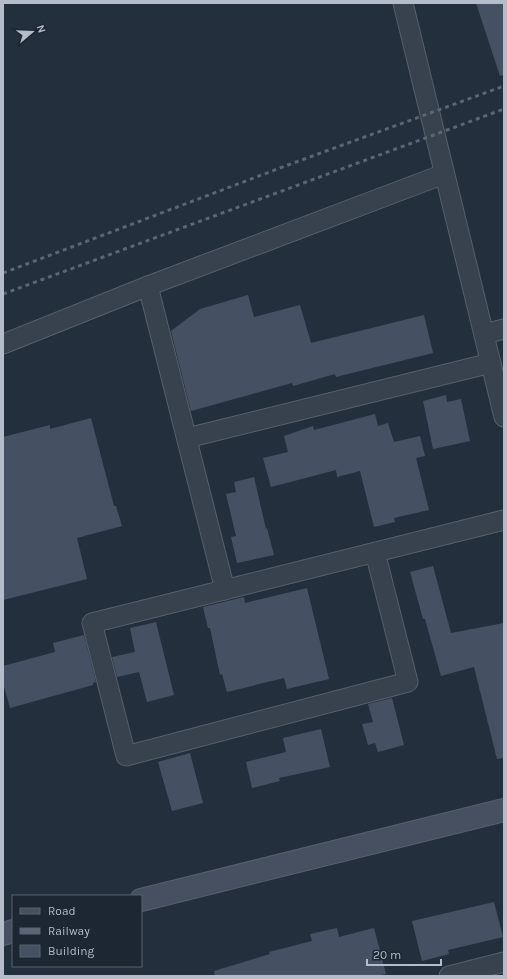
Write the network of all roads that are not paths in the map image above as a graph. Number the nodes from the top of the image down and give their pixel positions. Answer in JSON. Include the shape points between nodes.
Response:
{"nodes":[{"id":1,"x":403,"y":3,"type":"edge"},
{"id":2,"x":444,"y":174,"type":"junction"},
{"id":3,"x":148,"y":286,"type":"junction"},
{"id":4,"x":504,"y":329,"type":"edge"},
{"id":5,"x":484,"y":334,"type":"junction"},
{"id":6,"x":3,"y":344,"type":"edge"},
{"id":7,"x":491,"y":363,"type":"junction"},
{"id":8,"x":504,"y":417,"type":"edge"},
{"id":9,"x":187,"y":438,"type":"junction"},
{"id":10,"x":504,"y":520,"type":"edge"},
{"id":11,"x":375,"y":552,"type":"junction"},
{"id":12,"x":225,"y":590,"type":"junction"},
{"id":13,"x":504,"y":810,"type":"edge"},
{"id":14,"x":142,"y":900,"type":"edge"},
{"id":15,"x":501,"y":967,"type":"edge"},
{"id":16,"x":449,"y":976,"type":"edge"}],
"edges":[{"from":1,"to":2,"type":"street"},
{"from":2,"to":3,"type":"street"},
{"from":2,"to":5,"type":"street"},
{"from":3,"to":6,"type":"street"},
{"from":3,"to":9,"type":"street"},
{"from":4,"to":5,"type":"street"},
{"from":5,"to":7,"type":"street"},
{"from":7,"to":8,"type":"street"},
{"from":7,"to":9,"type":"street"},
{"from":9,"to":12,"type":"street"},
{"from":10,"to":11,"type":"street"},
{"from":11,"to":12,"type":"street"},
{"from":11,"to":12,"type":"street","via":[[408,682],[126,756],[92,623]]},
{"from":13,"to":14,"type":"street"},
{"from":15,"to":16,"type":"street"}]}
